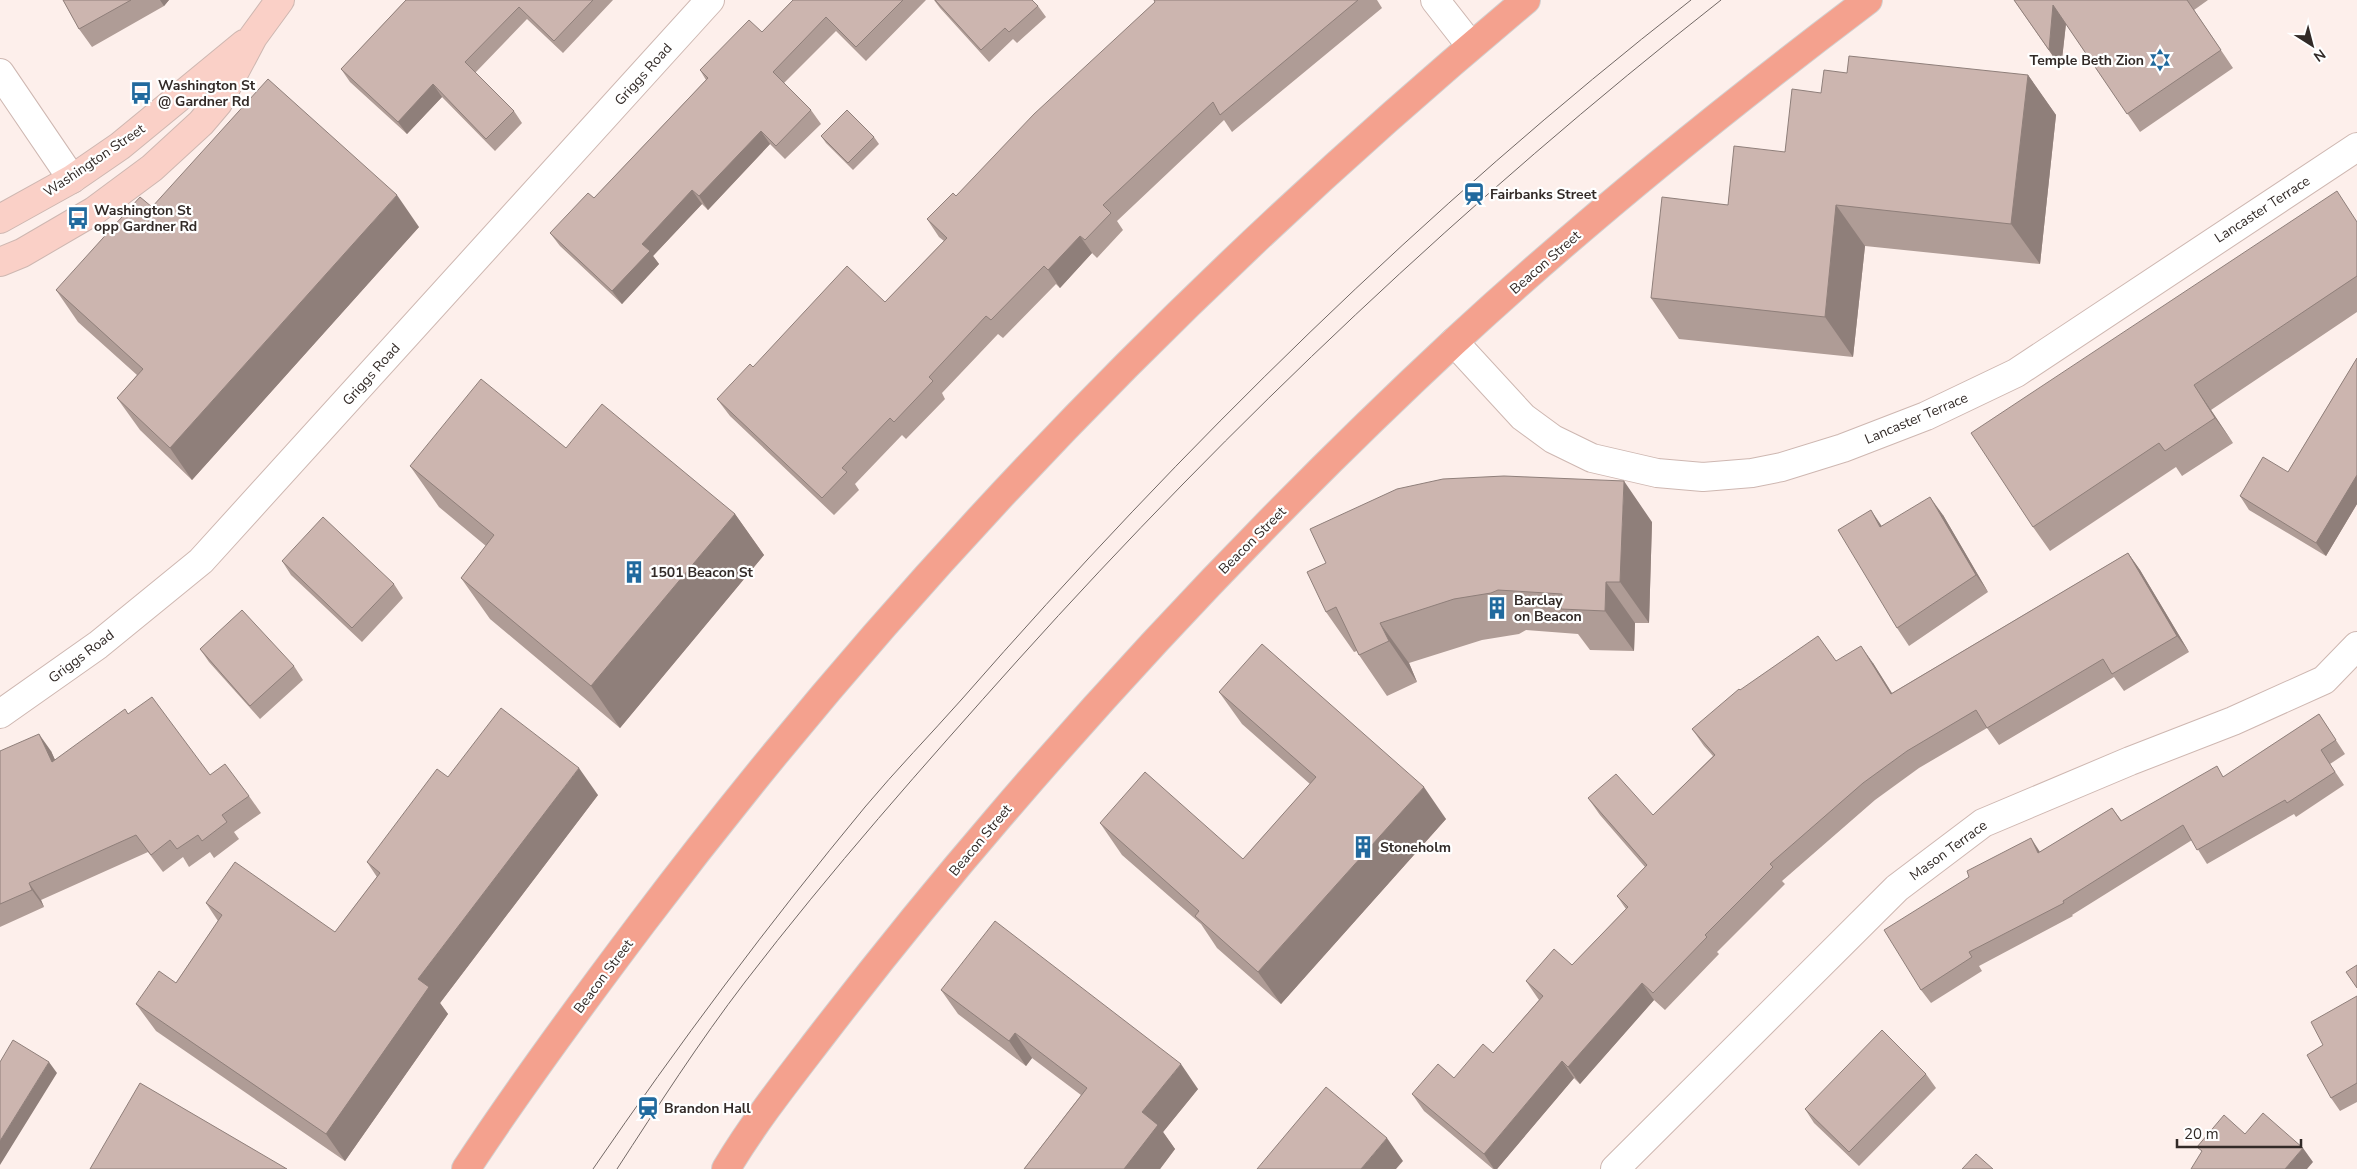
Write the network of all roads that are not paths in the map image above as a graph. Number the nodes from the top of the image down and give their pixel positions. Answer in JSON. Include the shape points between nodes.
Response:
{"nodes":[{"id":1,"x":280,"y":0,"type":"edge"},
{"id":2,"x":710,"y":0,"type":"edge"},
{"id":3,"x":1435,"y":0,"type":"edge"},
{"id":4,"x":1526,"y":0,"type":"edge"},
{"id":5,"x":1868,"y":0,"type":"edge"},
{"id":6,"x":253,"y":37,"type":"junction"},
{"id":7,"x":1471,"y":46,"type":"junction"},
{"id":8,"x":0,"y":73,"type":"edge"},
{"id":9,"x":2357,"y":147,"type":"edge"},
{"id":10,"x":72,"y":179,"type":"junction"},
{"id":11,"x":0,"y":220,"type":"edge"},
{"id":12,"x":0,"y":262,"type":"edge"},
{"id":13,"x":1454,"y":342,"type":"junction"},
{"id":14,"x":2357,"y":646,"type":"edge"},
{"id":15,"x":0,"y":714,"type":"edge"},
{"id":16,"x":466,"y":1169,"type":"edge"},
{"id":17,"x":726,"y":1169,"type":"edge"},
{"id":18,"x":1615,"y":1169,"type":"edge"}],
"edges":[{"from":1,"to":6,"type":"main road","name":"Washington Street"},
{"from":2,"to":15,"type":"street","name":"Griggs Road","via":[[201,561],[98,645]]},
{"from":3,"to":7,"type":"street"},
{"from":4,"to":7,"type":"main road","name":"Beacon Street"},
{"from":5,"to":13,"type":"main road","name":"Beacon Street","via":[[1692,138]]},
{"from":6,"to":10,"type":"main road","name":"Washington Street","via":[[140,131]]},
{"from":6,"to":12,"type":"main road","name":"Washington Street","via":[[218,103],[164,158],[94,210],[22,253]]},
{"from":7,"to":16,"type":"main road","name":"Beacon Street","via":[[1279,216],[1159,332],[902,604],[704,840],[544,1055]]},
{"from":8,"to":10,"type":"street"},
{"from":9,"to":13,"type":"street","name":"Lancaster Terrace","via":[[2016,373],[1918,420],[1782,467],[1703,477],[1657,473],[1592,458],[1536,428]]},
{"from":10,"to":11,"type":"main road","name":"Washington Street"},
{"from":13,"to":17,"type":"main road","name":"Beacon Street","via":[[1215,577],[1071,733],[883,956]]},
{"from":14,"to":18,"type":"street","name":"Mason Terrace","via":[[2324,680],[2233,721],[1983,823],[1897,888]]}]}
